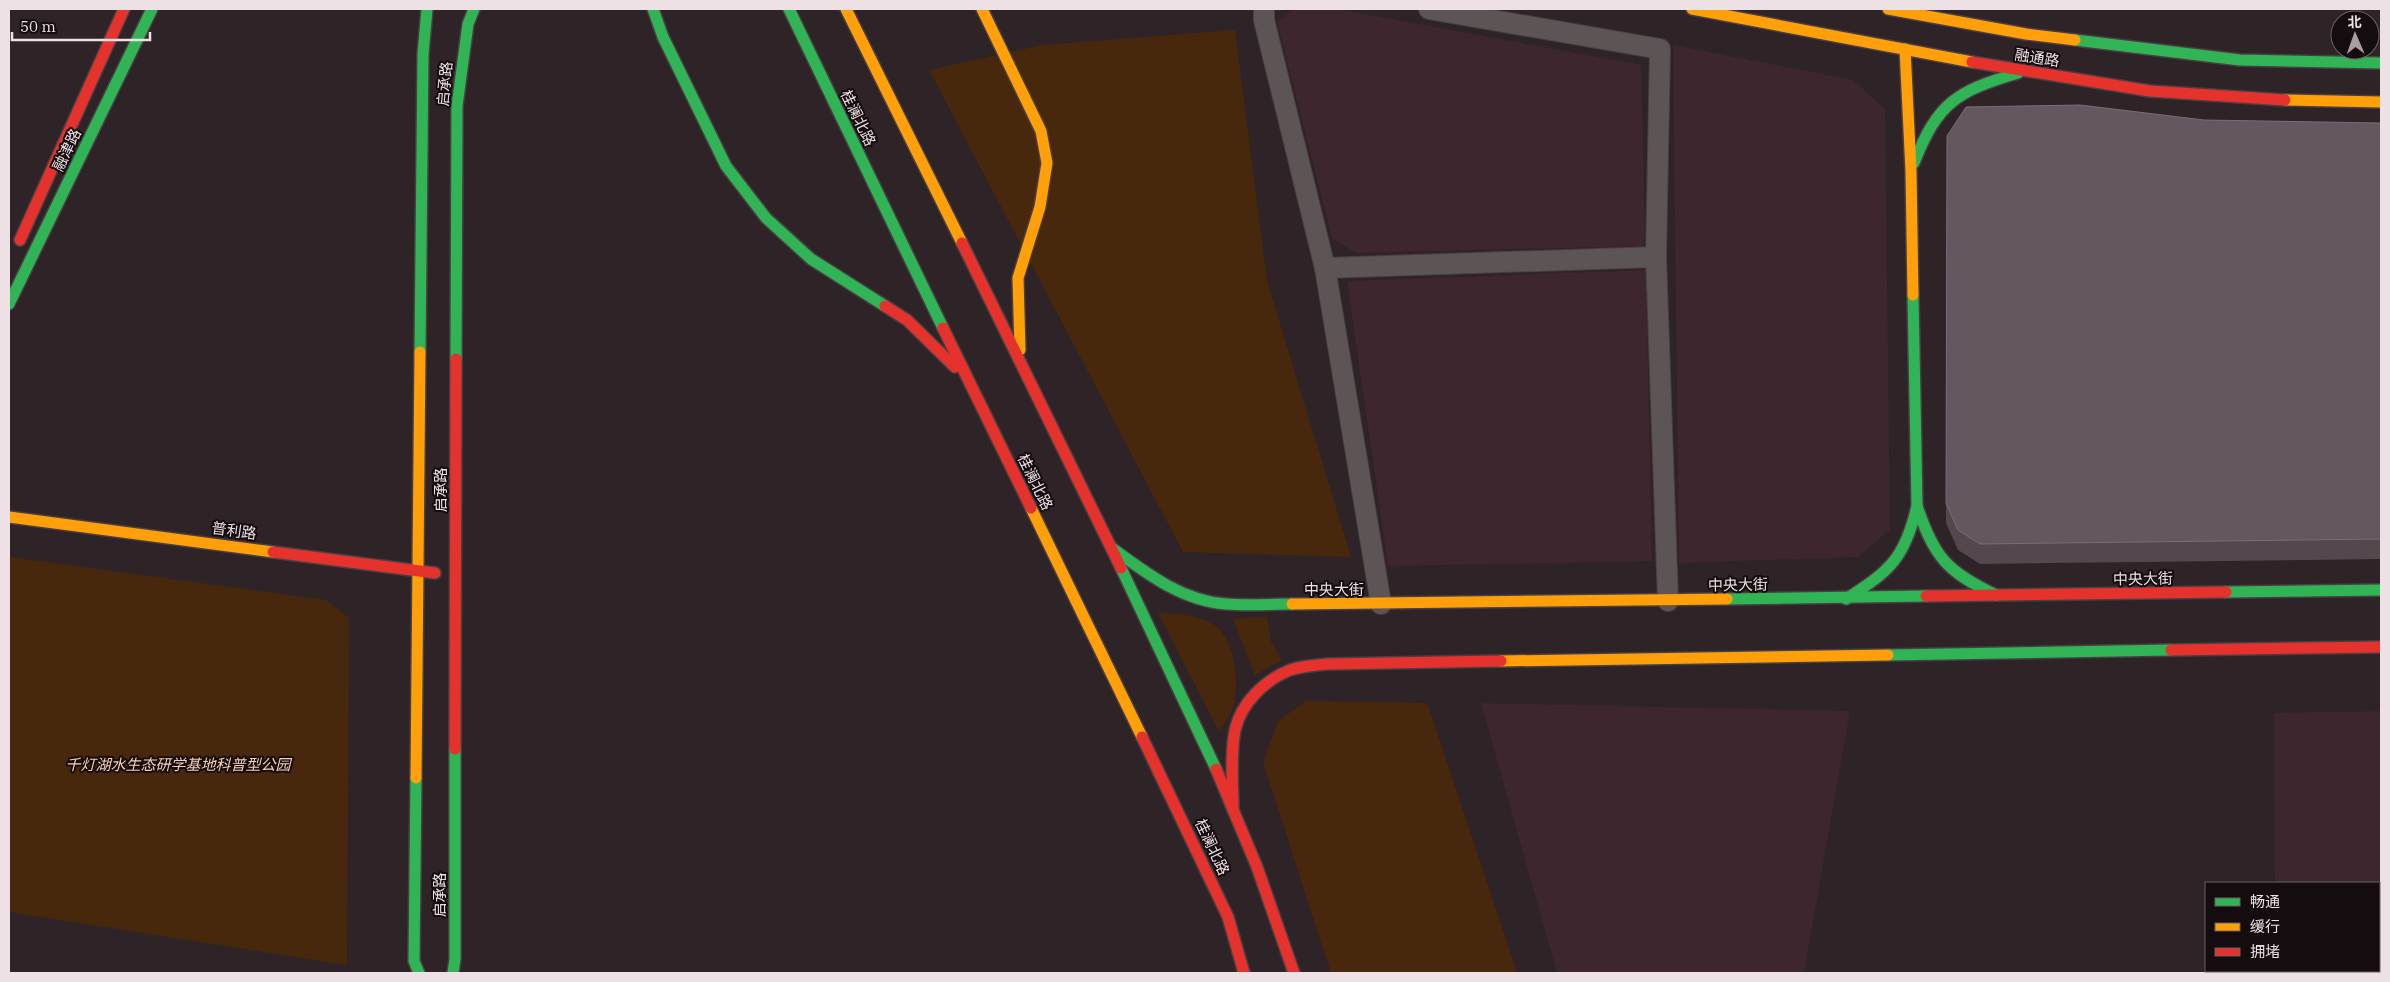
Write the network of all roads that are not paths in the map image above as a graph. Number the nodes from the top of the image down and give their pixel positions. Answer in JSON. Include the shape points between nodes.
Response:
{"nodes":[{"id":1,"x":124,"y":9,"type":"edge"},
{"id":2,"x":152,"y":9,"type":"edge"},
{"id":3,"x":428,"y":9,"type":"edge"},
{"id":4,"x":474,"y":9,"type":"edge"},
{"id":5,"x":653,"y":9,"type":"edge"},
{"id":6,"x":789,"y":9,"type":"edge"},
{"id":7,"x":846,"y":9,"type":"edge"},
{"id":8,"x":982,"y":9,"type":"edge"},
{"id":9,"x":1264,"y":9,"type":"edge"},
{"id":10,"x":1429,"y":9,"type":"edge"},
{"id":11,"x":1692,"y":9,"type":"edge"},
{"id":12,"x":1888,"y":9,"type":"edge"},
{"id":13,"x":1922,"y":12,"type":"edge"},
{"id":14,"x":1905,"y":50,"type":"junction"},
{"id":15,"x":2381,"y":63,"type":"edge"},
{"id":16,"x":2023,"y":72,"type":"junction"},
{"id":17,"x":2381,"y":102,"type":"edge"},
{"id":18,"x":1911,"y":171,"type":"junction"},
{"id":19,"x":13,"y":255,"type":"dead end"},
{"id":20,"x":1656,"y":257,"type":"junction"},
{"id":21,"x":1326,"y":268,"type":"junction"},
{"id":22,"x":9,"y":304,"type":"edge"},
{"id":23,"x":1021,"y":364,"type":"junction"},
{"id":24,"x":969,"y":380,"type":"junction"},
{"id":25,"x":1916,"y":506,"type":"junction"},
{"id":26,"x":9,"y":517,"type":"edge"},
{"id":27,"x":1112,"y":548,"type":"junction"},
{"id":28,"x":418,"y":571,"type":"junction"},
{"id":29,"x":456,"y":576,"type":"junction"},
{"id":30,"x":2381,"y":590,"type":"edge"},
{"id":31,"x":2000,"y":597,"type":"junction"},
{"id":32,"x":1846,"y":599,"type":"junction"},
{"id":33,"x":1668,"y":601,"type":"junction"},
{"id":34,"x":1381,"y":604,"type":"junction"},
{"id":35,"x":2381,"y":648,"type":"edge"},
{"id":36,"x":1233,"y":810,"type":"junction"},
{"id":37,"x":419,"y":973,"type":"edge"},
{"id":38,"x":453,"y":973,"type":"edge"},
{"id":39,"x":1244,"y":973,"type":"edge"},
{"id":40,"x":1294,"y":973,"type":"edge"}],
"edges":[{"from":1,"to":19,"type":"main road","name":"融津路"},
{"from":2,"to":22,"type":"main road","name":"融津路"},
{"from":3,"to":28,"type":"main road","name":"启承路","via":[[423,54]]},
{"from":4,"to":29,"type":"main road","name":"启承路","via":[[466,33],[458,106]]},
{"from":5,"to":24,"type":"main road","via":[[663,37],[726,166],[766,218],[810,259],[907,320]]},
{"from":6,"to":24,"type":"main road","name":"桂澜北路"},
{"from":7,"to":23,"type":"main road"},
{"from":8,"to":23,"type":"main road","via":[[1041,131],[1047,163],[1040,207],[1018,278]]},
{"from":9,"to":21,"type":"street","via":[[1264,20]]},
{"from":10,"to":20,"type":"street","via":[[1660,50]]},
{"from":11,"to":14,"type":"main road","name":"融通路"},
{"from":12,"to":13,"type":"main road","name":"融通路"},
{"from":13,"to":15,"type":"main road","name":"融通路","via":[[2026,34],[2240,60]]},
{"from":14,"to":16,"type":"main road","name":"融通路"},
{"from":14,"to":18,"type":"main road"},
{"from":16,"to":17,"type":"main road","name":"融通路","via":[[2150,91],[2303,101]]},
{"from":16,"to":18,"type":"main road","via":[[1986,82],[1962,92],[1945,104],[1922,139]]},
{"from":18,"to":25,"type":"main road"},
{"from":20,"to":21,"type":"street"},
{"from":20,"to":33,"type":"street"},
{"from":21,"to":34,"type":"street"},
{"from":23,"to":27,"type":"main road"},
{"from":24,"to":39,"type":"main road","name":"桂澜北路","via":[[1204,865],[1228,917]]},
{"from":25,"to":31,"type":"main road","via":[[1932,549],[1947,566],[1967,582]]},
{"from":25,"to":32,"type":"main road","via":[[1910,535],[1898,558],[1883,574]]},
{"from":26,"to":28,"type":"main road","name":"普利路"},
{"from":27,"to":34,"type":"main road","name":"中央大街","via":[[1176,592],[1202,601]]},
{"from":27,"to":36,"type":"main road"},
{"from":28,"to":29,"type":"main road","name":"普利路"},
{"from":28,"to":37,"type":"main road","name":"启承路","via":[[414,961]]},
{"from":29,"to":38,"type":"main road","name":"启承路","via":[[451,593]]},
{"from":30,"to":31,"type":"main road","name":"中央大街"},
{"from":31,"to":32,"type":"main road","name":"中央大街"},
{"from":32,"to":33,"type":"main road","name":"中央大街"},
{"from":33,"to":34,"type":"main road","name":"中央大街"},
{"from":35,"to":36,"type":"main road","via":[[1328,664],[1299,668],[1272,680],[1251,700],[1238,722]]},
{"from":36,"to":40,"type":"main road","via":[[1274,907]]}]}
